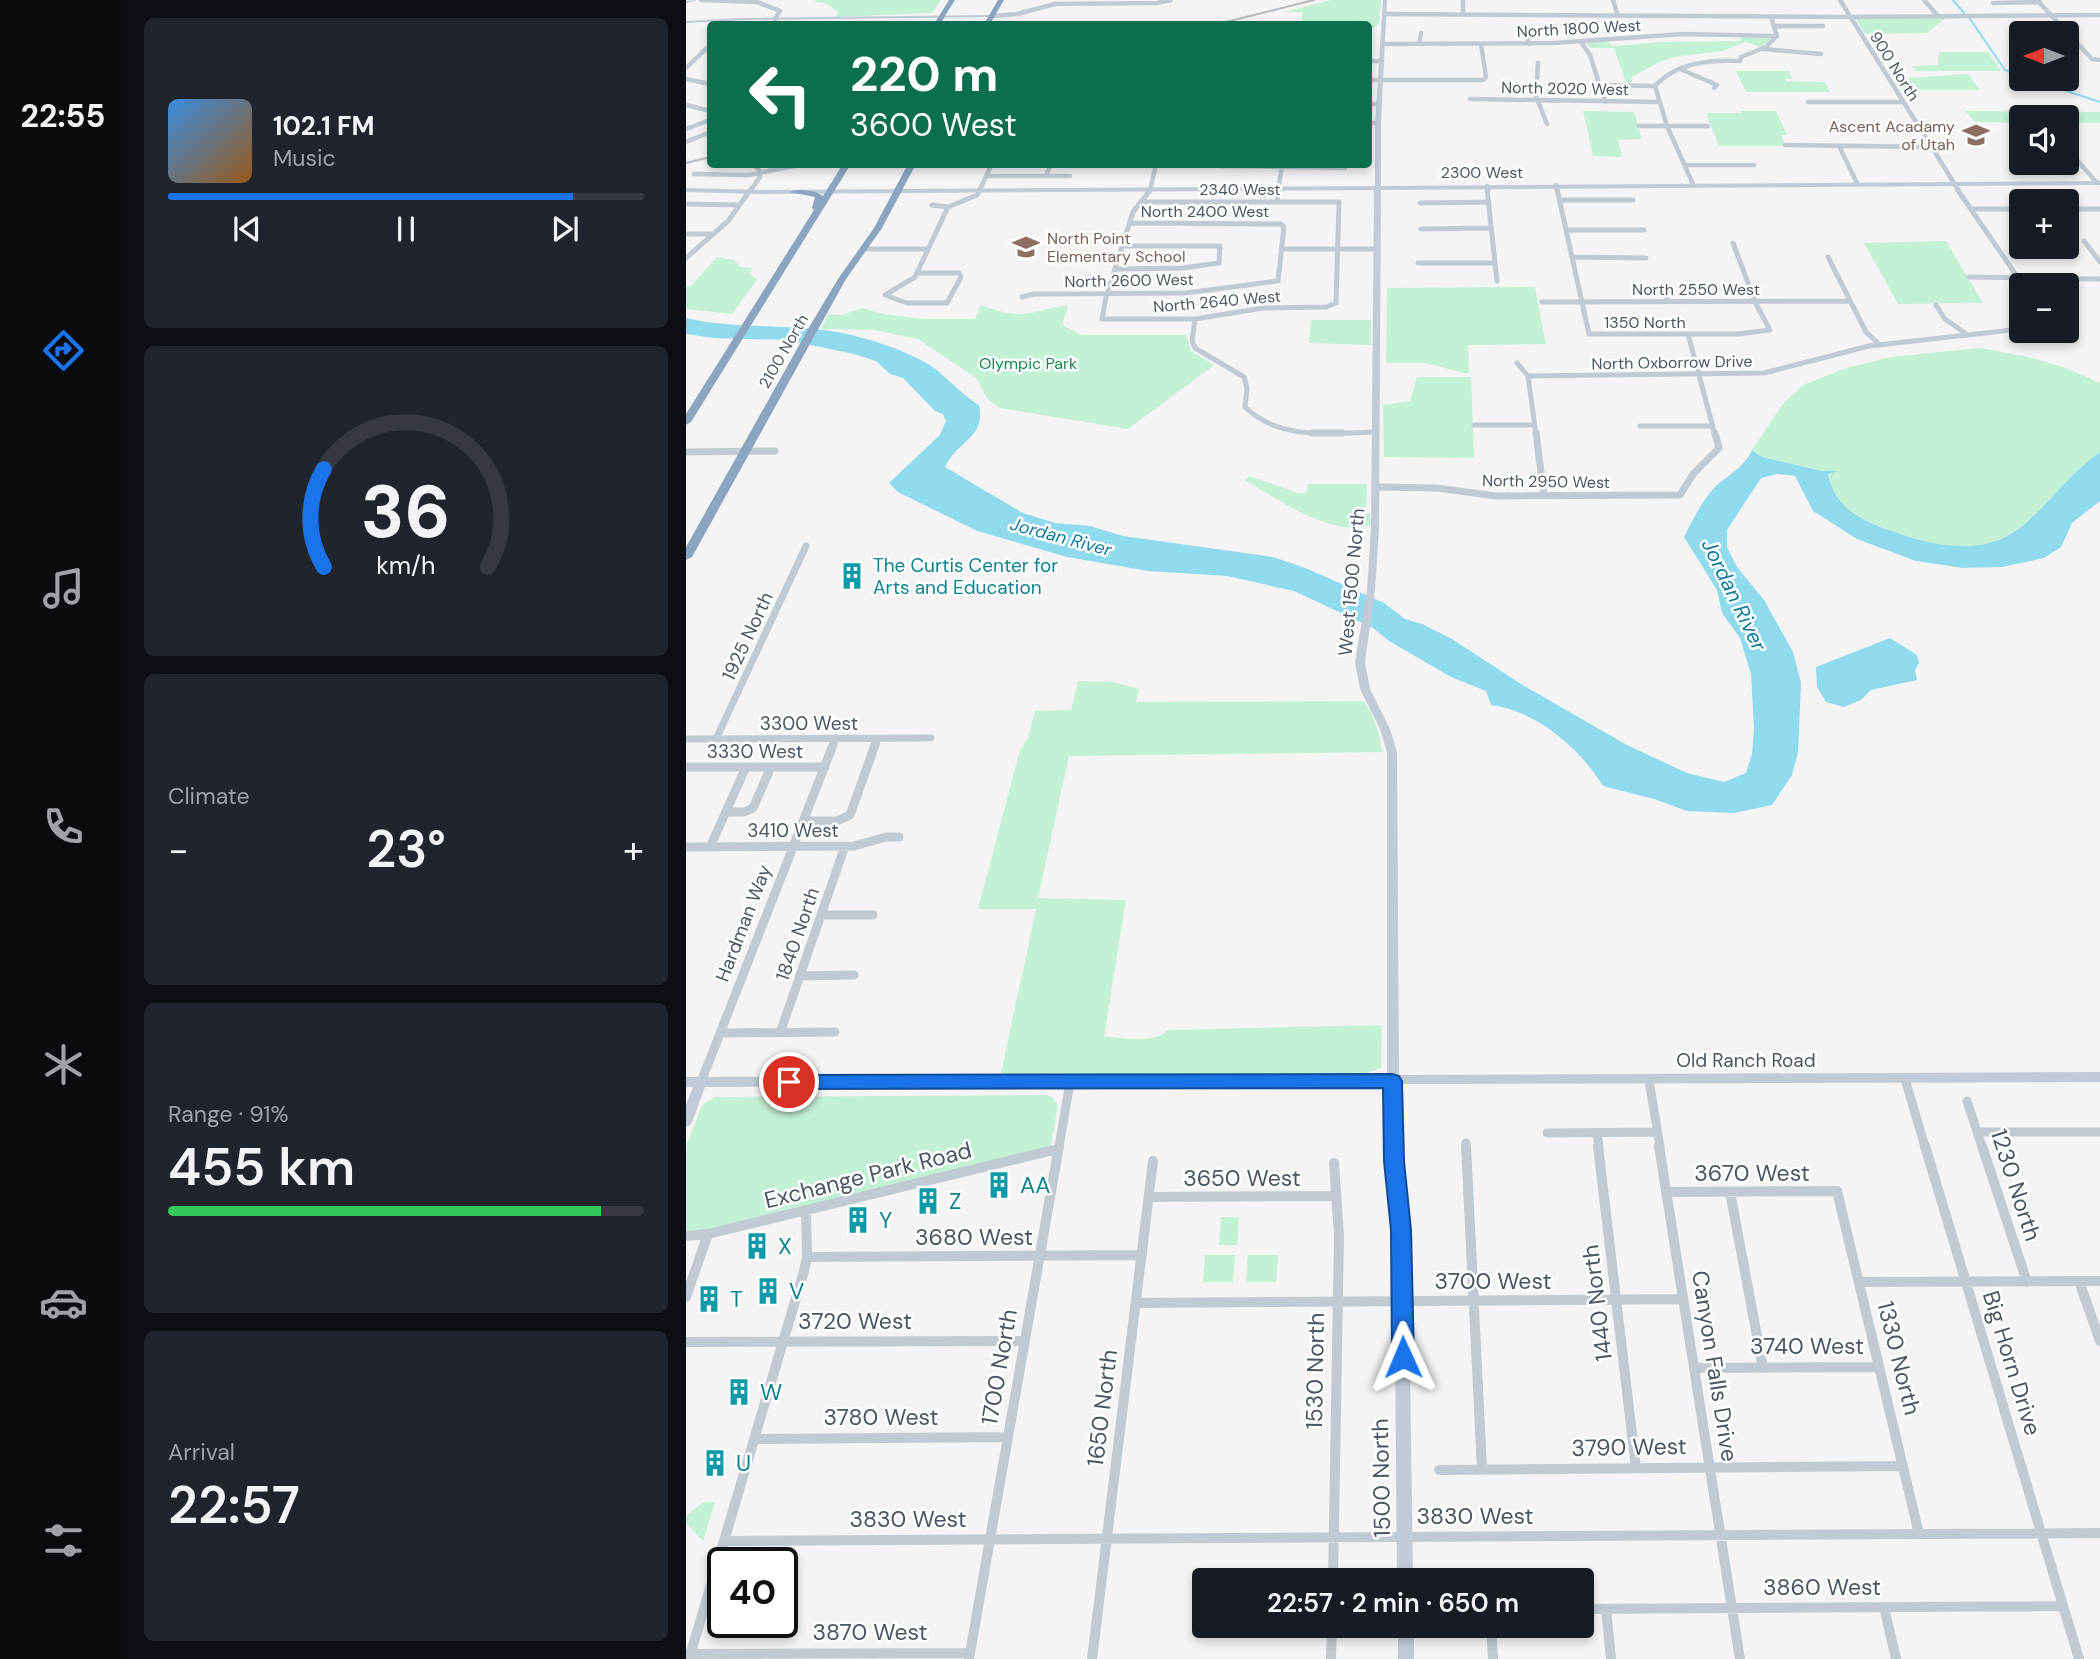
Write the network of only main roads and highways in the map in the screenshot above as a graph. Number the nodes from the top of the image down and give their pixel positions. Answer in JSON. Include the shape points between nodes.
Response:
{"nodes":[{"id":1,"x":952,"y":0,"type":"edge"},
{"id":2,"x":1001,"y":0,"type":"edge"},
{"id":3,"x":939,"y":21,"type":"edge"},
{"id":4,"x":989,"y":21,"type":"edge"},
{"id":5,"x":845,"y":168,"type":"edge"},
{"id":6,"x":910,"y":168,"type":"edge"},
{"id":7,"x":793,"y":192,"type":"road end"},
{"id":8,"x":814,"y":216,"type":"junction"},
{"id":9,"x":686,"y":422,"type":"edge"},
{"id":10,"x":686,"y":557,"type":"edge"}],
"edges":[{"from":1,"to":3,"type":"highway"},
{"from":2,"to":4,"type":"highway"},
{"from":5,"to":8,"type":"highway"},
{"from":6,"to":10,"type":"highway","name":"2100 North","via":[[816,324]]},
{"from":7,"to":8,"type":"highway","via":[[820,196]]},
{"from":8,"to":9,"type":"highway"}]}
